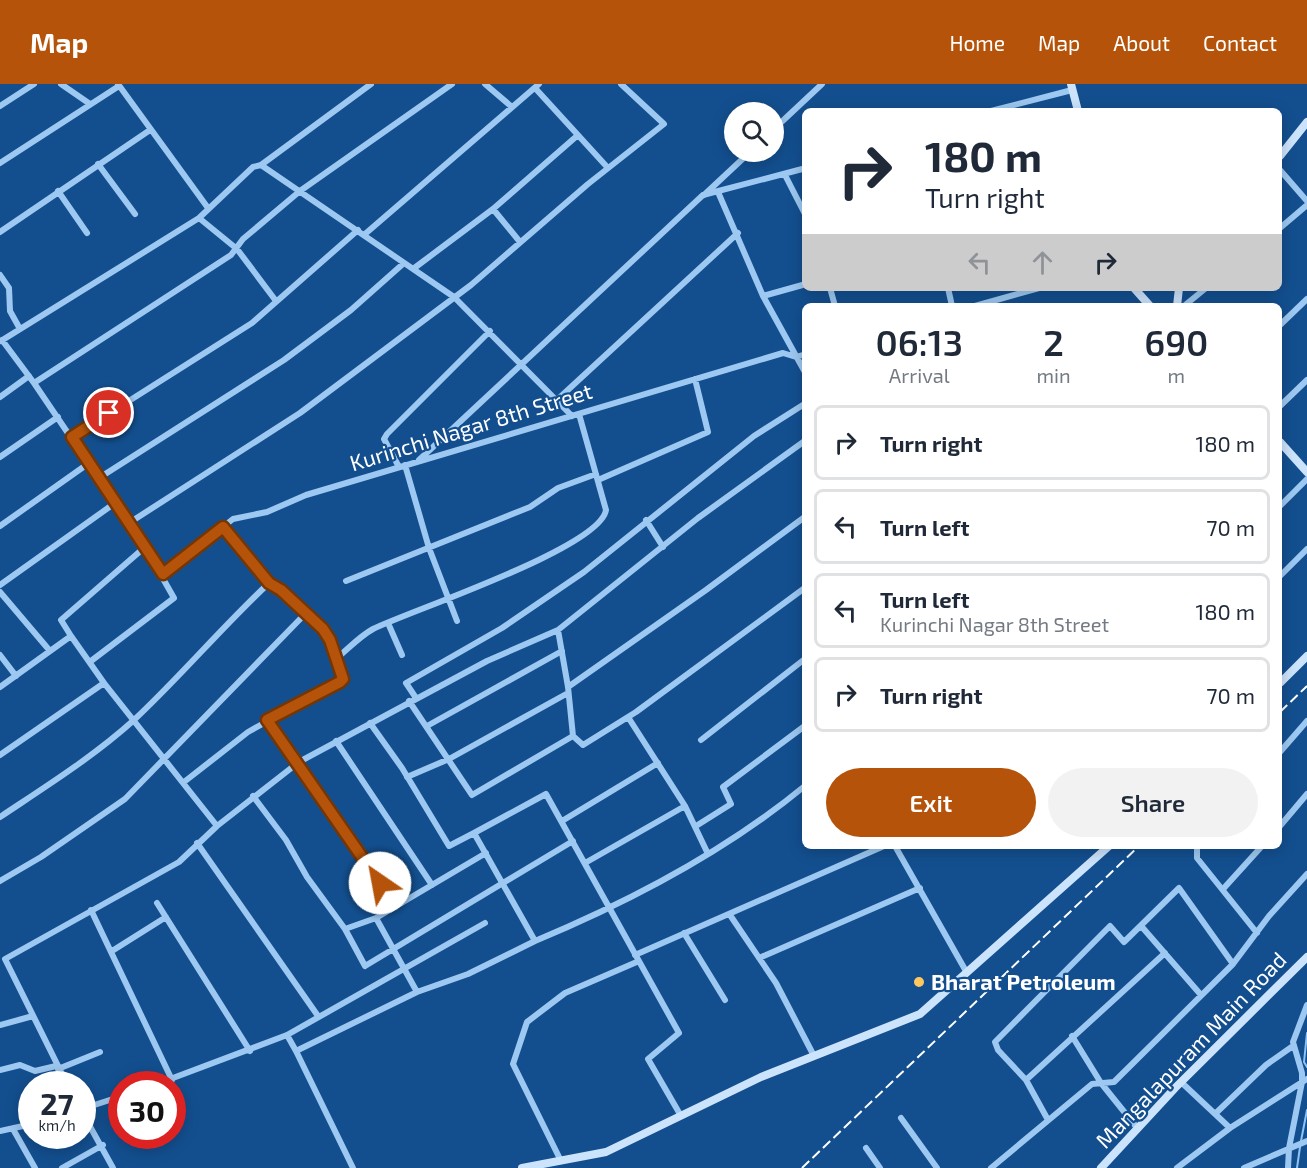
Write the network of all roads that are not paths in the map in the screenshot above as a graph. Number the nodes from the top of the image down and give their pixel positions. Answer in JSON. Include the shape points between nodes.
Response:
{"nodes":[{"id":1,"x":34,"y":84,"type":"edge"},
{"id":2,"x":61,"y":84,"type":"edge"},
{"id":3,"x":371,"y":84,"type":"edge"},
{"id":4,"x":452,"y":84,"type":"edge"},
{"id":5,"x":484,"y":84,"type":"edge"},
{"id":6,"x":621,"y":84,"type":"edge"},
{"id":7,"x":822,"y":84,"type":"edge"},
{"id":8,"x":118,"y":85,"type":"edge"},
{"id":9,"x":537,"y":86,"type":"edge"},
{"id":10,"x":1072,"y":87,"type":"edge"},
{"id":11,"x":90,"y":104,"type":"junction"},
{"id":12,"x":0,"y":106,"type":"edge"},
{"id":13,"x":512,"y":107,"type":"junction"},
{"id":14,"x":1013,"y":108,"type":"edge"},
{"id":15,"x":1077,"y":108,"type":"edge"},
{"id":16,"x":784,"y":120,"type":"edge"},
{"id":17,"x":1307,"y":122,"type":"edge"},
{"id":18,"x":150,"y":130,"type":"junction"},
{"id":19,"x":578,"y":135,"type":"junction"},
{"id":20,"x":1282,"y":153,"type":"edge"},
{"id":21,"x":739,"y":162,"type":"edge"},
{"id":22,"x":0,"y":163,"type":"edge"},
{"id":23,"x":98,"y":164,"type":"junction"},
{"id":24,"x":261,"y":165,"type":"junction"},
{"id":25,"x":608,"y":168,"type":"junction"},
{"id":26,"x":802,"y":169,"type":"edge"},
{"id":27,"x":1282,"y":172,"type":"edge"},
{"id":28,"x":785,"y":175,"type":"junction"},
{"id":29,"x":57,"y":191,"type":"junction"},
{"id":30,"x":300,"y":191,"type":"junction"},
{"id":31,"x":718,"y":192,"type":"junction"},
{"id":32,"x":703,"y":195,"type":"junction"},
{"id":33,"x":1307,"y":203,"type":"edge"},
{"id":34,"x":208,"y":208,"type":"junction"},
{"id":35,"x":802,"y":208,"type":"edge"},
{"id":36,"x":493,"y":209,"type":"junction"},
{"id":37,"x":135,"y":214,"type":"dead end"},
{"id":38,"x":199,"y":218,"type":"junction"},
{"id":39,"x":1282,"y":226,"type":"edge"},
{"id":40,"x":358,"y":230,"type":"junction"},
{"id":41,"x":0,"y":232,"type":"edge"},
{"id":42,"x":87,"y":232,"type":"dead end"},
{"id":43,"x":738,"y":233,"type":"junction"},
{"id":44,"x":365,"y":234,"type":"junction"},
{"id":45,"x":520,"y":242,"type":"junction"},
{"id":46,"x":237,"y":249,"type":"junction"},
{"id":47,"x":404,"y":263,"type":"junction"},
{"id":48,"x":413,"y":269,"type":"junction"},
{"id":49,"x":0,"y":275,"type":"edge"},
{"id":50,"x":802,"y":285,"type":"edge"},
{"id":51,"x":1028,"y":291,"type":"edge"},
{"id":52,"x":1137,"y":291,"type":"edge"},
{"id":53,"x":1202,"y":291,"type":"edge"},
{"id":54,"x":763,"y":296,"type":"junction"},
{"id":55,"x":454,"y":297,"type":"junction"},
{"id":56,"x":1307,"y":299,"type":"edge"},
{"id":57,"x":276,"y":301,"type":"junction"},
{"id":58,"x":986,"y":303,"type":"edge"},
{"id":59,"x":1147,"y":303,"type":"edge"},
{"id":60,"x":1188,"y":303,"type":"edge"},
{"id":61,"x":1282,"y":323,"type":"edge"},
{"id":62,"x":20,"y":329,"type":"junction"},
{"id":63,"x":490,"y":331,"type":"junction"},
{"id":64,"x":1,"y":341,"type":"edge"},
{"id":65,"x":802,"y":355,"type":"edge"},
{"id":66,"x":796,"y":357,"type":"junction"},
{"id":67,"x":522,"y":367,"type":"junction"},
{"id":68,"x":802,"y":367,"type":"edge"},
{"id":69,"x":29,"y":376,"type":"junction"},
{"id":70,"x":695,"y":379,"type":"junction"},
{"id":71,"x":1307,"y":380,"type":"edge"},
{"id":72,"x":34,"y":383,"type":"junction"},
{"id":73,"x":0,"y":397,"type":"edge"},
{"id":74,"x":557,"y":400,"type":"junction"},
{"id":75,"x":1282,"y":404,"type":"edge"},
{"id":76,"x":802,"y":406,"type":"edge"},
{"id":77,"x":576,"y":415,"type":"junction"},
{"id":78,"x":58,"y":417,"type":"junction"},
{"id":79,"x":72,"y":437,"type":"junction"},
{"id":80,"x":802,"y":443,"type":"edge"},
{"id":81,"x":1282,"y":444,"type":"edge"},
{"id":82,"x":0,"y":457,"type":"edge"},
{"id":83,"x":417,"y":462,"type":"junction"},
{"id":84,"x":89,"y":463,"type":"junction"},
{"id":85,"x":402,"y":466,"type":"junction"},
{"id":86,"x":1307,"y":472,"type":"edge"},
{"id":87,"x":597,"y":477,"type":"junction"},
{"id":88,"x":99,"y":478,"type":"junction"},
{"id":89,"x":1307,"y":479,"type":"edge"},
{"id":90,"x":115,"y":503,"type":"junction"},
{"id":91,"x":1282,"y":504,"type":"edge"},
{"id":92,"x":802,"y":519,"type":"edge"},
{"id":93,"x":646,"y":520,"type":"junction"},
{"id":94,"x":129,"y":523,"type":"junction"},
{"id":95,"x":0,"y":526,"type":"edge"},
{"id":96,"x":223,"y":527,"type":"junction"},
{"id":97,"x":145,"y":547,"type":"junction"},
{"id":98,"x":663,"y":547,"type":"junction"},
{"id":99,"x":429,"y":548,"type":"junction"},
{"id":100,"x":1307,"y":549,"type":"edge"},
{"id":101,"x":163,"y":574,"type":"junction"},
{"id":102,"x":1282,"y":574,"type":"edge"},
{"id":103,"x":346,"y":581,"type":"dead end"},
{"id":104,"x":269,"y":583,"type":"junction"},
{"id":105,"x":0,"y":585,"type":"edge"},
{"id":106,"x":802,"y":590,"type":"edge"},
{"id":107,"x":0,"y":592,"type":"edge"},
{"id":108,"x":448,"y":598,"type":"junction"},
{"id":109,"x":304,"y":614,"type":"junction"},
{"id":110,"x":457,"y":621,"type":"dead end"},
{"id":111,"x":388,"y":623,"type":"junction"},
{"id":112,"x":558,"y":630,"type":"junction"},
{"id":113,"x":71,"y":636,"type":"junction"},
{"id":114,"x":50,"y":651,"type":"junction"},
{"id":115,"x":562,"y":651,"type":"junction"},
{"id":116,"x":402,"y":655,"type":"dead end"},
{"id":117,"x":0,"y":656,"type":"edge"},
{"id":118,"x":1307,"y":656,"type":"edge"},
{"id":119,"x":337,"y":658,"type":"junction"},
{"id":120,"x":91,"y":661,"type":"junction"},
{"id":121,"x":802,"y":661,"type":"edge"},
{"id":122,"x":16,"y":676,"type":"junction"},
{"id":123,"x":1282,"y":677,"type":"edge"},
{"id":124,"x":104,"y":683,"type":"junction"},
{"id":125,"x":0,"y":687,"type":"edge"},
{"id":126,"x":568,"y":690,"type":"junction"},
{"id":127,"x":416,"y":698,"type":"junction"},
{"id":128,"x":409,"y":701,"type":"junction"},
{"id":129,"x":628,"y":717,"type":"junction"},
{"id":130,"x":134,"y":720,"type":"junction"},
{"id":131,"x":267,"y":720,"type":"junction"},
{"id":132,"x":1307,"y":722,"type":"edge"},
{"id":133,"x":370,"y":723,"type":"junction"},
{"id":134,"x":427,"y":726,"type":"junction"},
{"id":135,"x":802,"y":728,"type":"edge"},
{"id":136,"x":573,"y":736,"type":"junction"},
{"id":137,"x":701,"y":740,"type":"dead end"},
{"id":138,"x":336,"y":741,"type":"junction"},
{"id":139,"x":1282,"y":750,"type":"edge"},
{"id":140,"x":0,"y":755,"type":"edge"},
{"id":141,"x":163,"y":759,"type":"junction"},
{"id":142,"x":449,"y":759,"type":"junction"},
{"id":143,"x":299,"y":762,"type":"junction"},
{"id":144,"x":658,"y":763,"type":"junction"},
{"id":145,"x":407,"y":777,"type":"junction"},
{"id":146,"x":184,"y":782,"type":"junction"},
{"id":147,"x":802,"y":788,"type":"edge"},
{"id":148,"x":1307,"y":794,"type":"edge"},
{"id":149,"x":253,"y":796,"type":"junction"},
{"id":150,"x":685,"y":806,"type":"junction"},
{"id":151,"x":0,"y":817,"type":"edge"},
{"id":152,"x":562,"y":821,"type":"junction"},
{"id":153,"x":1282,"y":824,"type":"edge"},
{"id":154,"x":217,"y":826,"type":"junction"},
{"id":155,"x":696,"y":826,"type":"junction"},
{"id":156,"x":474,"y":833,"type":"junction"},
{"id":157,"x":573,"y":841,"type":"junction"},
{"id":158,"x":197,"y":843,"type":"junction"},
{"id":159,"x":877,"y":849,"type":"edge"},
{"id":160,"x":898,"y":849,"type":"edge"},
{"id":161,"x":1106,"y":849,"type":"edge"},
{"id":162,"x":1197,"y":849,"type":"edge"},
{"id":163,"x":1259,"y":849,"type":"edge"},
{"id":164,"x":486,"y":853,"type":"junction"},
{"id":165,"x":708,"y":854,"type":"junction"},
{"id":166,"x":585,"y":863,"type":"junction"},
{"id":167,"x":1307,"y":874,"type":"edge"},
{"id":168,"x":0,"y":881,"type":"edge"},
{"id":169,"x":503,"y":884,"type":"junction"},
{"id":170,"x":432,"y":885,"type":"junction"},
{"id":171,"x":920,"y":888,"type":"junction"},
{"id":172,"x":1224,"y":888,"type":"junction"},
{"id":173,"x":157,"y":903,"type":"dead end"},
{"id":174,"x":395,"y":906,"type":"junction"},
{"id":175,"x":91,"y":910,"type":"junction"},
{"id":176,"x":610,"y":910,"type":"junction"},
{"id":177,"x":730,"y":915,"type":"junction"},
{"id":178,"x":166,"y":917,"type":"junction"},
{"id":179,"x":376,"y":918,"type":"junction"},
{"id":180,"x":485,"y":923,"type":"dead end"},
{"id":181,"x":1142,"y":927,"type":"junction"},
{"id":182,"x":345,"y":929,"type":"junction"},
{"id":183,"x":684,"y":933,"type":"junction"},
{"id":184,"x":1257,"y":933,"type":"junction"},
{"id":185,"x":535,"y":942,"type":"junction"},
{"id":186,"x":394,"y":950,"type":"junction"},
{"id":187,"x":112,"y":951,"type":"junction"},
{"id":188,"x":1165,"y":953,"type":"junction"},
{"id":189,"x":1307,"y":957,"type":"edge"},
{"id":190,"x":637,"y":958,"type":"junction"},
{"id":191,"x":759,"y":958,"type":"junction"},
{"id":192,"x":2,"y":961,"type":"edge"},
{"id":193,"x":1233,"y":964,"type":"junction"},
{"id":194,"x":404,"y":970,"type":"junction"},
{"id":195,"x":967,"y":973,"type":"junction"},
{"id":196,"x":417,"y":992,"type":"junction"},
{"id":197,"x":1201,"y":995,"type":"junction"},
{"id":198,"x":725,"y":1000,"type":"dead end"},
{"id":199,"x":1307,"y":1005,"type":"edge"},
{"id":200,"x":33,"y":1016,"type":"junction"},
{"id":201,"x":318,"y":1016,"type":"junction"},
{"id":202,"x":0,"y":1025,"type":"edge"},
{"id":203,"x":287,"y":1035,"type":"junction"},
{"id":204,"x":1072,"y":1036,"type":"junction"},
{"id":205,"x":1293,"y":1046,"type":"junction"},
{"id":206,"x":250,"y":1051,"type":"junction"},
{"id":207,"x":296,"y":1051,"type":"junction"},
{"id":208,"x":100,"y":1052,"type":"dead end"},
{"id":209,"x":814,"y":1056,"type":"junction"},
{"id":210,"x":57,"y":1068,"type":"junction"},
{"id":211,"x":0,"y":1070,"type":"edge"},
{"id":212,"x":59,"y":1071,"type":"edge"},
{"id":213,"x":168,"y":1071,"type":"edge"},
{"id":214,"x":186,"y":1075,"type":"edge"},
{"id":215,"x":1026,"y":1080,"type":"junction"},
{"id":216,"x":1305,"y":1081,"type":"edge"},
{"id":217,"x":1181,"y":1082,"type":"junction"},
{"id":218,"x":1101,"y":1083,"type":"junction"},
{"id":219,"x":1216,"y":1113,"type":"junction"},
{"id":220,"x":681,"y":1116,"type":"junction"},
{"id":221,"x":901,"y":1118,"type":"dead end"},
{"id":222,"x":1048,"y":1120,"type":"junction"},
{"id":223,"x":18,"y":1128,"type":"edge"},
{"id":224,"x":1230,"y":1128,"type":"junction"},
{"id":225,"x":13,"y":1129,"type":"junction"},
{"id":226,"x":1138,"y":1129,"type":"junction"},
{"id":227,"x":0,"y":1131,"type":"edge"},
{"id":228,"x":96,"y":1134,"type":"edge"},
{"id":229,"x":1306,"y":1142,"type":"edge"},
{"id":230,"x":103,"y":1145,"type":"junction"},
{"id":231,"x":1292,"y":1147,"type":"junction"},
{"id":232,"x":866,"y":1148,"type":"dead end"},
{"id":233,"x":1260,"y":1160,"type":"junction"},
{"id":234,"x":561,"y":1161,"type":"junction"},
{"id":235,"x":35,"y":1168,"type":"edge"},
{"id":236,"x":62,"y":1168,"type":"edge"},
{"id":237,"x":113,"y":1168,"type":"edge"},
{"id":238,"x":353,"y":1168,"type":"edge"},
{"id":239,"x":522,"y":1168,"type":"edge"},
{"id":240,"x":880,"y":1168,"type":"edge"},
{"id":241,"x":937,"y":1168,"type":"edge"},
{"id":242,"x":991,"y":1168,"type":"edge"},
{"id":243,"x":1101,"y":1168,"type":"edge"},
{"id":244,"x":1177,"y":1168,"type":"edge"},
{"id":245,"x":1244,"y":1168,"type":"edge"},
{"id":246,"x":1264,"y":1168,"type":"edge"},
{"id":247,"x":1288,"y":1168,"type":"edge"}],
"edges":[{"from":1,"to":12,"type":"street"},
{"from":2,"to":11,"type":"street"},
{"from":3,"to":24,"type":"street"},
{"from":4,"to":30,"type":"street"},
{"from":5,"to":13,"type":"street"},
{"from":6,"to":25,"type":"street","via":[[664,124]]},
{"from":7,"to":16,"type":"street"},
{"from":8,"to":11,"type":"street"},
{"from":8,"to":18,"type":"street"},
{"from":9,"to":13,"type":"street"},
{"from":9,"to":19,"type":"street"},
{"from":10,"to":14,"type":"street"},
{"from":10,"to":15,"type":"street"},
{"from":11,"to":22,"type":"street"},
{"from":13,"to":44,"type":"street"},
{"from":17,"to":20,"type":"street"},
{"from":18,"to":23,"type":"street"},
{"from":18,"to":34,"type":"street"},
{"from":19,"to":25,"type":"street"},
{"from":19,"to":36,"type":"street"},
{"from":21,"to":32,"type":"street"},
{"from":23,"to":29,"type":"street"},
{"from":23,"to":37,"type":"street"},
{"from":24,"to":30,"type":"street"},
{"from":24,"to":34,"type":"street","via":[[253,167]]},
{"from":25,"to":45,"type":"street"},
{"from":26,"to":28,"type":"street"},
{"from":27,"to":33,"type":"street"},
{"from":28,"to":31,"type":"street"},
{"from":28,"to":35,"type":"street"},
{"from":29,"to":41,"type":"street"},
{"from":29,"to":42,"type":"street"},
{"from":30,"to":40,"type":"street"},
{"from":30,"to":46,"type":"street","via":[[243,239]]},
{"from":31,"to":32,"type":"street"},
{"from":31,"to":43,"type":"street"},
{"from":32,"to":67,"type":"street"},
{"from":33,"to":39,"type":"street"},
{"from":34,"to":38,"type":"street"},
{"from":36,"to":45,"type":"street"},
{"from":36,"to":48,"type":"street"},
{"from":38,"to":46,"type":"street"},
{"from":38,"to":62,"type":"street"},
{"from":40,"to":44,"type":"street"},
{"from":40,"to":57,"type":"street"},
{"from":43,"to":54,"type":"street"},
{"from":43,"to":74,"type":"street"},
{"from":44,"to":47,"type":"street"},
{"from":45,"to":55,"type":"street"},
{"from":46,"to":57,"type":"street"},
{"from":46,"to":72,"type":"street"},
{"from":47,"to":48,"type":"street"},
{"from":47,"to":88,"type":"street","via":[[351,310],[284,360]]},
{"from":48,"to":55,"type":"street"},
{"from":49,"to":62,"type":"street","via":[[9,288],[10,311]]},
{"from":50,"to":54,"type":"street"},
{"from":51,"to":58,"type":"street"},
{"from":52,"to":59,"type":"street"},
{"from":53,"to":60,"type":"street"},
{"from":54,"to":66,"type":"street"},
{"from":55,"to":63,"type":"street"},
{"from":55,"to":94,"type":"street","via":[[300,413]]},
{"from":56,"to":61,"type":"street"},
{"from":57,"to":79,"type":"street","via":[[252,322]]},
{"from":62,"to":64,"type":"street"},
{"from":63,"to":67,"type":"street"},
{"from":63,"to":85,"type":"street","via":[[387,434],[384,439]]},
{"from":64,"to":69,"type":"street"},
{"from":65,"to":66,"type":"street","name":"Kurinchi Nagar 8th Street"},
{"from":66,"to":68,"type":"street"},
{"from":66,"to":70,"type":"street","name":"Kurinchi Nagar 8th Street","via":[[783,353]]},
{"from":67,"to":74,"type":"street"},
{"from":67,"to":83,"type":"street"},
{"from":69,"to":72,"type":"street"},
{"from":69,"to":73,"type":"street"},
{"from":70,"to":77,"type":"street","name":"Kurinchi Nagar 8th Street"},
{"from":70,"to":87,"type":"street","via":[[708,432]]},
{"from":71,"to":75,"type":"street"},
{"from":72,"to":78,"type":"street"},
{"from":74,"to":77,"type":"street"},
{"from":76,"to":93,"type":"street","via":[[754,436]]},
{"from":77,"to":83,"type":"street","name":"Kurinchi Nagar 8th Street"},
{"from":77,"to":87,"type":"street"},
{"from":78,"to":79,"type":"street"},
{"from":78,"to":82,"type":"street"},
{"from":79,"to":84,"type":"street"},
{"from":80,"to":98,"type":"street"},
{"from":81,"to":86,"type":"street"},
{"from":83,"to":85,"type":"street","name":"Kurinchi Nagar 8th Street"},
{"from":84,"to":88,"type":"street"},
{"from":84,"to":95,"type":"street"},
{"from":85,"to":96,"type":"street","name":"Kurinchi Nagar 8th Street","via":[[306,495],[267,512],[233,519]]},
{"from":85,"to":99,"type":"street"},
{"from":87,"to":99,"type":"street","via":[[558,488],[530,507]]},
{"from":87,"to":108,"type":"street","via":[[605,515],[577,540]]},
{"from":88,"to":90,"type":"street"},
{"from":89,"to":91,"type":"street"},
{"from":90,"to":94,"type":"street"},
{"from":90,"to":105,"type":"street"},
{"from":92,"to":126,"type":"street"},
{"from":93,"to":98,"type":"street"},
{"from":93,"to":127,"type":"street","via":[[584,572],[502,628],[406,683]]},
{"from":94,"to":97,"type":"street"},
{"from":96,"to":101,"type":"street","name":"Kurinchi Nagar 8th Street"},
{"from":96,"to":104,"type":"street"},
{"from":97,"to":101,"type":"street"},
{"from":97,"to":113,"type":"street","via":[[61,620]]},
{"from":98,"to":112,"type":"street"},
{"from":99,"to":103,"type":"street"},
{"from":99,"to":108,"type":"street"},
{"from":100,"to":102,"type":"street"},
{"from":101,"to":120,"type":"street","via":[[174,598]]},
{"from":104,"to":109,"type":"street"},
{"from":104,"to":130,"type":"street"},
{"from":106,"to":129,"type":"street"},
{"from":107,"to":114,"type":"street"},
{"from":108,"to":110,"type":"street"},
{"from":108,"to":111,"type":"street"},
{"from":109,"to":119,"type":"street","via":[[323,629]]},
{"from":109,"to":141,"type":"street"},
{"from":111,"to":116,"type":"street"},
{"from":111,"to":119,"type":"street","via":[[370,630]]},
{"from":112,"to":115,"type":"street"},
{"from":112,"to":127,"type":"street"},
{"from":113,"to":114,"type":"street"},
{"from":113,"to":120,"type":"street"},
{"from":114,"to":122,"type":"street"},
{"from":115,"to":126,"type":"street"},
{"from":115,"to":134,"type":"street"},
{"from":117,"to":122,"type":"street"},
{"from":118,"to":123,"type":"street"},
{"from":119,"to":131,"type":"street","via":[[343,679],[340,682]]},
{"from":120,"to":124,"type":"street"},
{"from":121,"to":137,"type":"street"},
{"from":122,"to":125,"type":"street"},
{"from":124,"to":130,"type":"street"},
{"from":124,"to":140,"type":"street"},
{"from":126,"to":136,"type":"street"},
{"from":126,"to":142,"type":"street"},
{"from":127,"to":128,"type":"street"},
{"from":128,"to":133,"type":"street"},
{"from":128,"to":134,"type":"street"},
{"from":129,"to":136,"type":"street","via":[[583,745]]},
{"from":129,"to":144,"type":"street"},
{"from":130,"to":141,"type":"street"},
{"from":130,"to":151,"type":"street"},
{"from":131,"to":143,"type":"street"},
{"from":131,"to":146,"type":"street"},
{"from":132,"to":139,"type":"street"},
{"from":133,"to":138,"type":"street"},
{"from":133,"to":145,"type":"street"},
{"from":134,"to":142,"type":"street"},
{"from":135,"to":155,"type":"street","via":[[723,787],[731,804]]},
{"from":136,"to":142,"type":"street","via":[[472,795]]},
{"from":138,"to":143,"type":"street"},
{"from":138,"to":170,"type":"street"},
{"from":141,"to":146,"type":"street"},
{"from":141,"to":168,"type":"street","via":[[125,799]]},
{"from":142,"to":145,"type":"street"},
{"from":143,"to":149,"type":"street"},
{"from":143,"to":174,"type":"street"},
{"from":144,"to":150,"type":"street"},
{"from":144,"to":152,"type":"street"},
{"from":145,"to":156,"type":"street","via":[[449,846]]},
{"from":146,"to":154,"type":"street"},
{"from":147,"to":165,"type":"street","via":[[749,830]]},
{"from":148,"to":153,"type":"street"},
{"from":149,"to":154,"type":"street"},
{"from":149,"to":182,"type":"street"},
{"from":150,"to":155,"type":"street"},
{"from":150,"to":166,"type":"street"},
{"from":152,"to":156,"type":"street","via":[[546,794]]},
{"from":152,"to":157,"type":"street"},
{"from":154,"to":158,"type":"street"},
{"from":155,"to":165,"type":"street"},
{"from":156,"to":164,"type":"street"},
{"from":157,"to":166,"type":"street"},
{"from":157,"to":169,"type":"street"},
{"from":158,"to":175,"type":"street","via":[[168,869]]},
{"from":158,"to":201,"type":"street"},
{"from":159,"to":177,"type":"street"},
{"from":160,"to":171,"type":"street"},
{"from":161,"to":195,"type":"street"},
{"from":162,"to":172,"type":"street","via":[[1197,858]]},
{"from":163,"to":172,"type":"street"},
{"from":164,"to":169,"type":"street"},
{"from":164,"to":170,"type":"street"},
{"from":165,"to":176,"type":"street"},
{"from":166,"to":176,"type":"street"},
{"from":167,"to":184,"type":"street"},
{"from":169,"to":185,"type":"street"},
{"from":169,"to":186,"type":"street"},
{"from":170,"to":174,"type":"street"},
{"from":171,"to":191,"type":"street"},
{"from":171,"to":195,"type":"street"},
{"from":172,"to":184,"type":"street"},
{"from":173,"to":178,"type":"street"},
{"from":174,"to":179,"type":"street"},
{"from":175,"to":187,"type":"street"},
{"from":175,"to":192,"type":"street"},
{"from":176,"to":185,"type":"street"},
{"from":176,"to":190,"type":"street"},
{"from":177,"to":183,"type":"street"},
{"from":177,"to":191,"type":"street"},
{"from":178,"to":187,"type":"street"},
{"from":178,"to":206,"type":"street"},
{"from":179,"to":182,"type":"street"},
{"from":179,"to":186,"type":"street"},
{"from":180,"to":194,"type":"street"},
{"from":181,"to":188,"type":"street"},
{"from":181,"to":193,"type":"street","via":[[1179,888]]},
{"from":181,"to":215,"type":"street","via":[[1124,942],[1110,926],[995,1042]]},
{"from":182,"to":186,"type":"street","via":[[365,966]]},
{"from":183,"to":190,"type":"street"},
{"from":183,"to":198,"type":"street"},
{"from":184,"to":193,"type":"street"},
{"from":185,"to":196,"type":"street","via":[[468,974]]},
{"from":186,"to":194,"type":"street"},
{"from":187,"to":213,"type":"street"},
{"from":188,"to":197,"type":"street"},
{"from":188,"to":204,"type":"street"},
{"from":189,"to":217,"type":"street","name":"Mangalapuram Main Road"},
{"from":190,"to":220,"type":"street","via":[[680,1033],[648,1059]]},
{"from":190,"to":234,"type":"street","via":[[565,993],[527,1022],[513,1064]]},
{"from":191,"to":209,"type":"street"},
{"from":192,"to":200,"type":"street"},
{"from":193,"to":197,"type":"street"},
{"from":194,"to":196,"type":"street"},
{"from":194,"to":201,"type":"street"},
{"from":195,"to":209,"type":"street","via":[[920,1014]]},
{"from":196,"to":207,"type":"street"},
{"from":197,"to":218,"type":"street","via":[[1113,1082]]},
{"from":199,"to":205,"type":"street"},
{"from":200,"to":202,"type":"street"},
{"from":200,"to":210,"type":"street"},
{"from":201,"to":203,"type":"street"},
{"from":203,"to":206,"type":"street"},
{"from":203,"to":207,"type":"street"},
{"from":204,"to":215,"type":"street"},
{"from":204,"to":218,"type":"street"},
{"from":205,"to":216,"type":"street"},
{"from":205,"to":219,"type":"street","via":[[1279,1054]]},
{"from":206,"to":214,"type":"street"},
{"from":207,"to":238,"type":"street"},
{"from":208,"to":210,"type":"street"},
{"from":209,"to":220,"type":"street"},
{"from":210,"to":211,"type":"street","via":[[35,1071],[20,1065]]},
{"from":210,"to":212,"type":"street"},
{"from":215,"to":222,"type":"street"},
{"from":216,"to":224,"type":"street"},
{"from":216,"to":231,"type":"street"},
{"from":217,"to":219,"type":"street"},
{"from":217,"to":226,"type":"street","name":"Mangalapuram Main Road"},
{"from":218,"to":222,"type":"street","via":[[1092,1084]]},
{"from":218,"to":226,"type":"street"},
{"from":219,"to":224,"type":"street"},
{"from":220,"to":234,"type":"street","via":[[606,1152]]},
{"from":221,"to":241,"type":"street"},
{"from":222,"to":242,"type":"street"},
{"from":223,"to":225,"type":"street"},
{"from":224,"to":244,"type":"street"},
{"from":225,"to":227,"type":"street"},
{"from":225,"to":235,"type":"street"},
{"from":226,"to":243,"type":"street","name":"Mangalapuram Main Road"},
{"from":228,"to":230,"type":"street"},
{"from":229,"to":231,"type":"street"},
{"from":230,"to":236,"type":"street"},
{"from":230,"to":237,"type":"street"},
{"from":231,"to":233,"type":"street"},
{"from":231,"to":247,"type":"street"},
{"from":232,"to":240,"type":"street"},
{"from":233,"to":245,"type":"street"},
{"from":233,"to":246,"type":"street"},
{"from":234,"to":239,"type":"street"}]}
